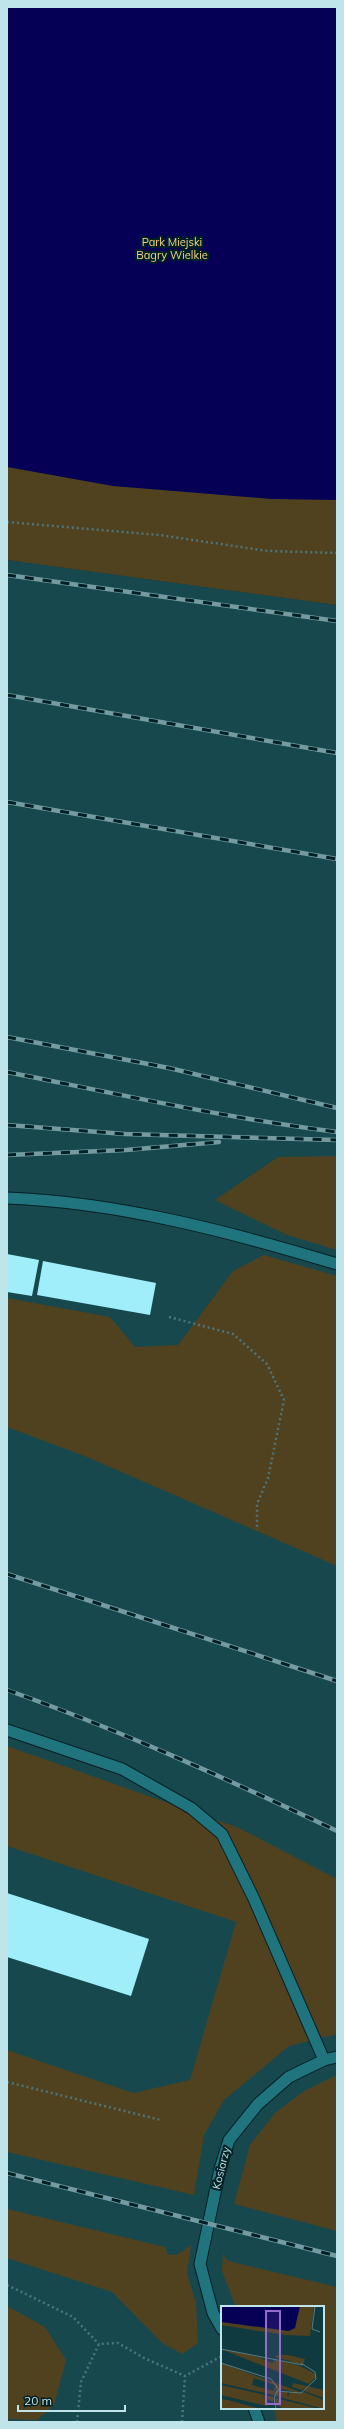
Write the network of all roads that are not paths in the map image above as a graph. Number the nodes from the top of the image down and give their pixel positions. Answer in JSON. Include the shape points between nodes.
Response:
{"nodes":[{"id":1,"x":7,"y":1198,"type":"edge"},
{"id":2,"x":337,"y":1264,"type":"edge"},
{"id":3,"x":7,"y":1730,"type":"edge"},
{"id":4,"x":337,"y":2057,"type":"edge"},
{"id":5,"x":324,"y":2060,"type":"junction"},
{"id":6,"x":221,"y":2327,"type":"edge"},
{"id":7,"x":254,"y":2409,"type":"edge"},
{"id":8,"x":259,"y":2422,"type":"edge"}],
"edges":[{"from":1,"to":2,"type":"lane","via":[[102,1208],[167,1220],[285,1248]]},
{"from":3,"to":5,"type":"lane","via":[[122,1769],[191,1808],[222,1834],[254,1899]]},
{"from":4,"to":5,"type":"lane","name":"Kosiarzy"},
{"from":5,"to":6,"type":"lane","name":"Kosiarzy","via":[[289,2077],[258,2104],[229,2140],[220,2169],[200,2264],[213,2314]]},
{"from":7,"to":8,"type":"lane"}]}
